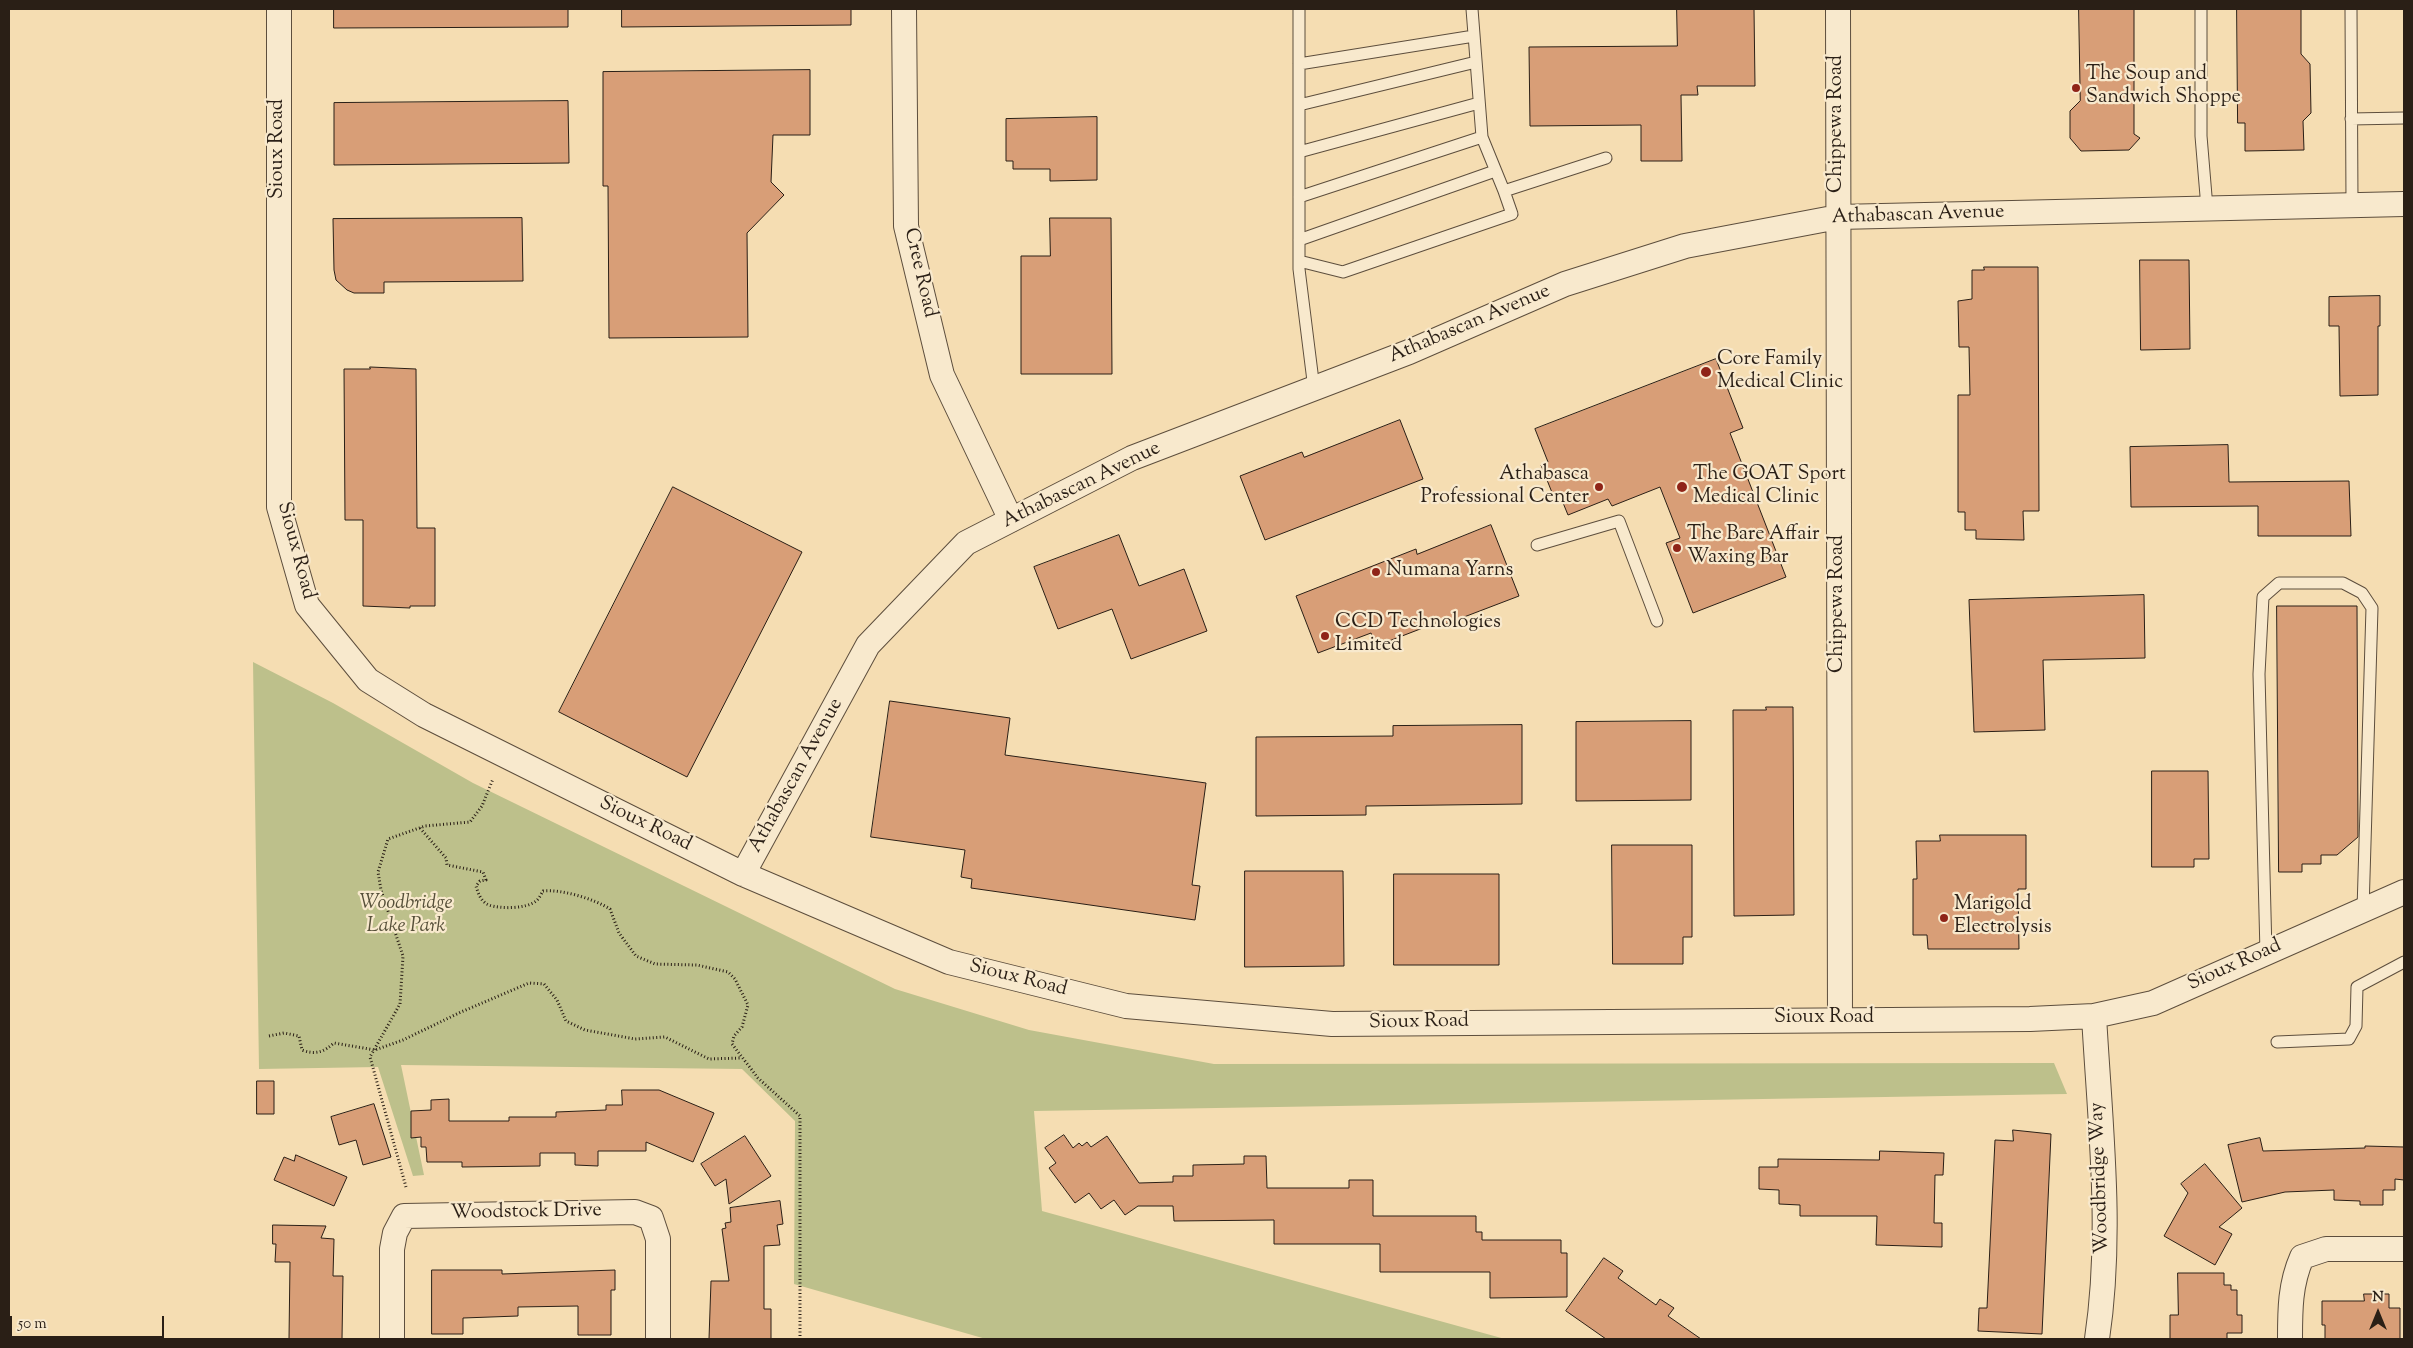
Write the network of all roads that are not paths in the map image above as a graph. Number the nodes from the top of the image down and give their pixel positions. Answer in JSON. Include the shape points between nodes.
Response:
{"nodes":[{"id":1,"x":279,"y":9,"type":"edge"},
{"id":2,"x":904,"y":9,"type":"edge"},
{"id":3,"x":1299,"y":9,"type":"edge"},
{"id":4,"x":1472,"y":9,"type":"edge"},
{"id":5,"x":1838,"y":9,"type":"edge"},
{"id":6,"x":2201,"y":9,"type":"edge"},
{"id":7,"x":2351,"y":9,"type":"edge"},
{"id":8,"x":1474,"y":36,"type":"junction"},
{"id":9,"x":1476,"y":62,"type":"junction"},
{"id":10,"x":1299,"y":64,"type":"junction"},
{"id":11,"x":1479,"y":103,"type":"junction"},
{"id":12,"x":1299,"y":105,"type":"junction"},
{"id":13,"x":2404,"y":118,"type":"edge"},
{"id":14,"x":2352,"y":119,"type":"junction"},
{"id":15,"x":1482,"y":137,"type":"junction"},
{"id":16,"x":1299,"y":152,"type":"junction"},
{"id":17,"x":1606,"y":158,"type":"dead end"},
{"id":18,"x":1495,"y":171,"type":"junction"},
{"id":19,"x":1504,"y":191,"type":"junction"},
{"id":20,"x":1299,"y":197,"type":"junction"},
{"id":21,"x":2352,"y":204,"type":"junction"},
{"id":22,"x":2404,"y":204,"type":"edge"},
{"id":23,"x":2207,"y":208,"type":"junction"},
{"id":24,"x":1838,"y":217,"type":"junction"},
{"id":25,"x":1299,"y":240,"type":"junction"},
{"id":26,"x":1299,"y":261,"type":"junction"},
{"id":27,"x":1314,"y":389,"type":"junction"},
{"id":28,"x":1011,"y":520,"type":"junction"},
{"id":29,"x":1537,"y":545,"type":"dead end"},
{"id":30,"x":1657,"y":621,"type":"dead end"},
{"id":31,"x":743,"y":874,"type":"junction"},
{"id":32,"x":2404,"y":892,"type":"edge"},
{"id":33,"x":2363,"y":910,"type":"junction"},
{"id":34,"x":2266,"y":953,"type":"junction"},
{"id":35,"x":2404,"y":962,"type":"edge"},
{"id":36,"x":2094,"y":1016,"type":"junction"},
{"id":37,"x":1840,"y":1019,"type":"junction"},
{"id":38,"x":2277,"y":1042,"type":"dead end"},
{"id":39,"x":2404,"y":1248,"type":"edge"},
{"id":40,"x":392,"y":1339,"type":"edge"},
{"id":41,"x":658,"y":1339,"type":"edge"},
{"id":42,"x":2097,"y":1339,"type":"edge"},
{"id":43,"x":2290,"y":1339,"type":"edge"}],
"edges":[{"from":1,"to":31,"type":"street","name":"Sioux Road","via":[[279,507],[307,605],[368,680],[416,710]]},
{"from":2,"to":28,"type":"street","name":"Cree Road","via":[[906,226],[942,375]]},
{"from":3,"to":10,"type":"lane"},
{"from":4,"to":8,"type":"lane"},
{"from":5,"to":24,"type":"street","name":"Chippewa Road"},
{"from":6,"to":23,"type":"lane","via":[[2201,136]]},
{"from":7,"to":14,"type":"lane"},
{"from":8,"to":9,"type":"lane"},
{"from":8,"to":10,"type":"lane"},
{"from":9,"to":11,"type":"lane"},
{"from":9,"to":12,"type":"lane"},
{"from":10,"to":12,"type":"lane"},
{"from":11,"to":15,"type":"lane"},
{"from":11,"to":16,"type":"lane"},
{"from":12,"to":16,"type":"lane"},
{"from":13,"to":14,"type":"lane"},
{"from":14,"to":21,"type":"lane"},
{"from":15,"to":18,"type":"lane"},
{"from":15,"to":20,"type":"lane"},
{"from":16,"to":20,"type":"lane"},
{"from":17,"to":19,"type":"lane"},
{"from":18,"to":19,"type":"lane"},
{"from":18,"to":25,"type":"lane"},
{"from":19,"to":26,"type":"lane","via":[[1512,214],[1342,272]]},
{"from":20,"to":25,"type":"lane"},
{"from":21,"to":22,"type":"street","name":"Athabascan Avenue"},
{"from":21,"to":23,"type":"street","name":"Athabascan Avenue"},
{"from":23,"to":24,"type":"street","name":"Athabascan Avenue"},
{"from":24,"to":27,"type":"street","name":"Athabascan Avenue","via":[[1685,246],[1565,284],[1409,352]]},
{"from":24,"to":37,"type":"street","name":"Chippewa Road"},
{"from":25,"to":26,"type":"lane"},
{"from":26,"to":27,"type":"lane"},
{"from":27,"to":28,"type":"street","name":"Athabascan Avenue","via":[[1132,458]]},
{"from":28,"to":31,"type":"street","name":"Athabascan Avenue","via":[[966,543],[868,645]]},
{"from":29,"to":30,"type":"lane","via":[[1620,521]]},
{"from":31,"to":37,"type":"street","name":"Sioux Road","via":[[949,962],[1126,1006],[1332,1024]]},
{"from":32,"to":33,"type":"street","name":"Sioux Road"},
{"from":33,"to":34,"type":"street","name":"Sioux Road"},
{"from":33,"to":34,"type":"lane","via":[[2372,608],[2362,593],[2343,583],[2279,583],[2263,597],[2259,674]]},
{"from":34,"to":36,"type":"street","name":"Sioux Road","via":[[2153,1003]]},
{"from":35,"to":38,"type":"lane","via":[[2356,987],[2356,1026],[2349,1039]]},
{"from":36,"to":37,"type":"street","name":"Sioux Road"},
{"from":36,"to":42,"type":"street","name":"Woodbridge Way","via":[[2106,1218],[2103,1299]]},
{"from":39,"to":43,"type":"street","via":[[2326,1249],[2302,1257],[2290,1292]]},
{"from":40,"to":41,"type":"street","name":"Woodstock Drive","via":[[392,1249],[395,1232],[404,1216],[635,1212],[651,1218],[658,1239]]}]}
